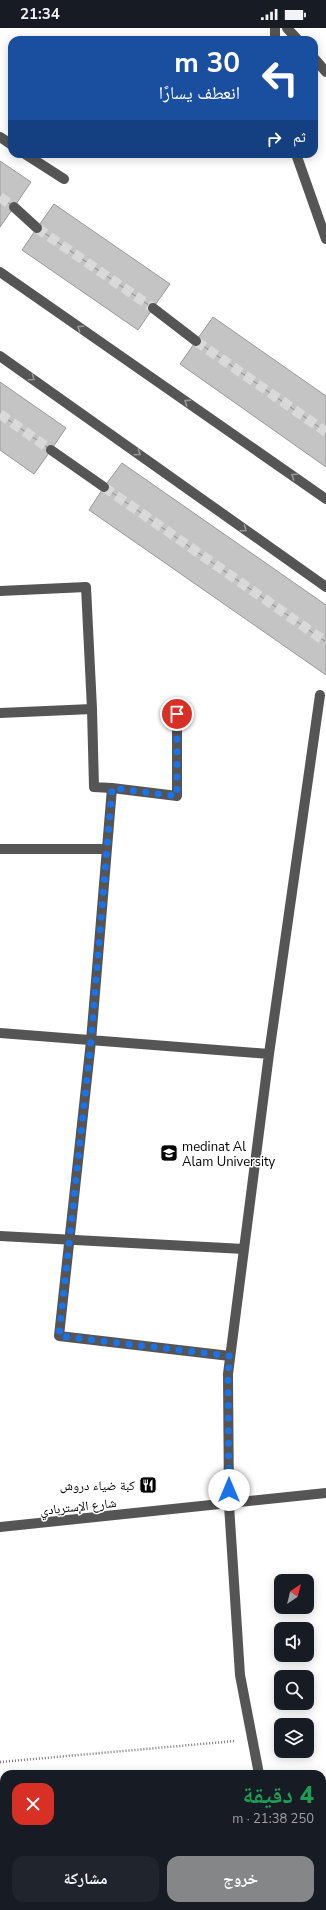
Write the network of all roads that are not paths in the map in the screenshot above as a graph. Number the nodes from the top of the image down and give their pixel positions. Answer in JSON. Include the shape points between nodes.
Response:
{"nodes":[{"id":1,"x":288,"y":28,"type":"edge"},
{"id":2,"x":295,"y":36,"type":"edge"},
{"id":3,"x":318,"y":63,"type":"edge"},
{"id":4,"x":326,"y":72,"type":"edge"},
{"id":5,"x":31,"y":158,"type":"edge"},
{"id":6,"x":297,"y":158,"type":"edge"},
{"id":7,"x":64,"y":179,"type":"dead end"},
{"id":8,"x":14,"y":207,"type":"tunnel mouth"},
{"id":9,"x":37,"y":228,"type":"tunnel mouth"},
{"id":10,"x":326,"y":239,"type":"edge"},
{"id":11,"x":0,"y":272,"type":"edge"},
{"id":12,"x":153,"y":308,"type":"tunnel mouth"},
{"id":13,"x":196,"y":341,"type":"tunnel mouth"},
{"id":14,"x":0,"y":356,"type":"edge"},
{"id":15,"x":51,"y":450,"type":"tunnel mouth"},
{"id":16,"x":104,"y":487,"type":"tunnel mouth"},
{"id":17,"x":326,"y":498,"type":"edge"},
{"id":18,"x":326,"y":587,"type":"edge"},
{"id":19,"x":0,"y":591,"type":"edge"},
{"id":20,"x":320,"y":695,"type":"dead end"},
{"id":21,"x":92,"y":709,"type":"junction"},
{"id":22,"x":0,"y":713,"type":"edge"},
{"id":23,"x":177,"y":714,"type":"dead end"},
{"id":24,"x":112,"y":788,"type":"junction"},
{"id":25,"x":0,"y":849,"type":"edge"},
{"id":26,"x":107,"y":849,"type":"junction"},
{"id":27,"x":0,"y":1033,"type":"edge"},
{"id":28,"x":91,"y":1041,"type":"junction"},
{"id":29,"x":269,"y":1054,"type":"junction"},
{"id":30,"x":0,"y":1236,"type":"edge"},
{"id":31,"x":69,"y":1239,"type":"junction"},
{"id":32,"x":244,"y":1249,"type":"junction"},
{"id":33,"x":230,"y":1356,"type":"junction"},
{"id":34,"x":326,"y":1493,"type":"edge"},
{"id":35,"x":229,"y":1505,"type":"junction"},
{"id":36,"x":0,"y":1527,"type":"edge"},
{"id":37,"x":258,"y":1770,"type":"edge"}],
"edges":[{"from":1,"to":2,"type":"street"},
{"from":3,"to":4,"type":"street"},
{"from":5,"to":7,"type":"street"},
{"from":6,"to":10,"type":"street"},
{"from":8,"to":9,"type":"street"},
{"from":17,"to":11,"type":"street","one_way":true},
{"from":12,"to":13,"type":"street"},
{"from":14,"to":18,"type":"street","one_way":true},
{"from":15,"to":16,"type":"street"},
{"from":19,"to":21,"type":"street","via":[[86,587]]},
{"from":20,"to":29,"type":"street"},
{"from":21,"to":22,"type":"street"},
{"from":21,"to":24,"type":"street","via":[[94,787]]},
{"from":23,"to":24,"type":"street","via":[[177,796]]},
{"from":24,"to":26,"type":"street"},
{"from":25,"to":26,"type":"street"},
{"from":26,"to":28,"type":"street"},
{"from":27,"to":28,"type":"street"},
{"from":28,"to":29,"type":"street"},
{"from":28,"to":31,"type":"street"},
{"from":29,"to":32,"type":"street"},
{"from":30,"to":31,"type":"street"},
{"from":31,"to":32,"type":"street"},
{"from":31,"to":33,"type":"street","via":[[59,1336]]},
{"from":32,"to":33,"type":"street"},
{"from":33,"to":35,"type":"street"},
{"from":34,"to":35,"type":"street","name":"شارع الإستربادي"},
{"from":35,"to":36,"type":"street","name":"شارع الإستربادي"},
{"from":35,"to":37,"type":"street","via":[[240,1675]]}]}
